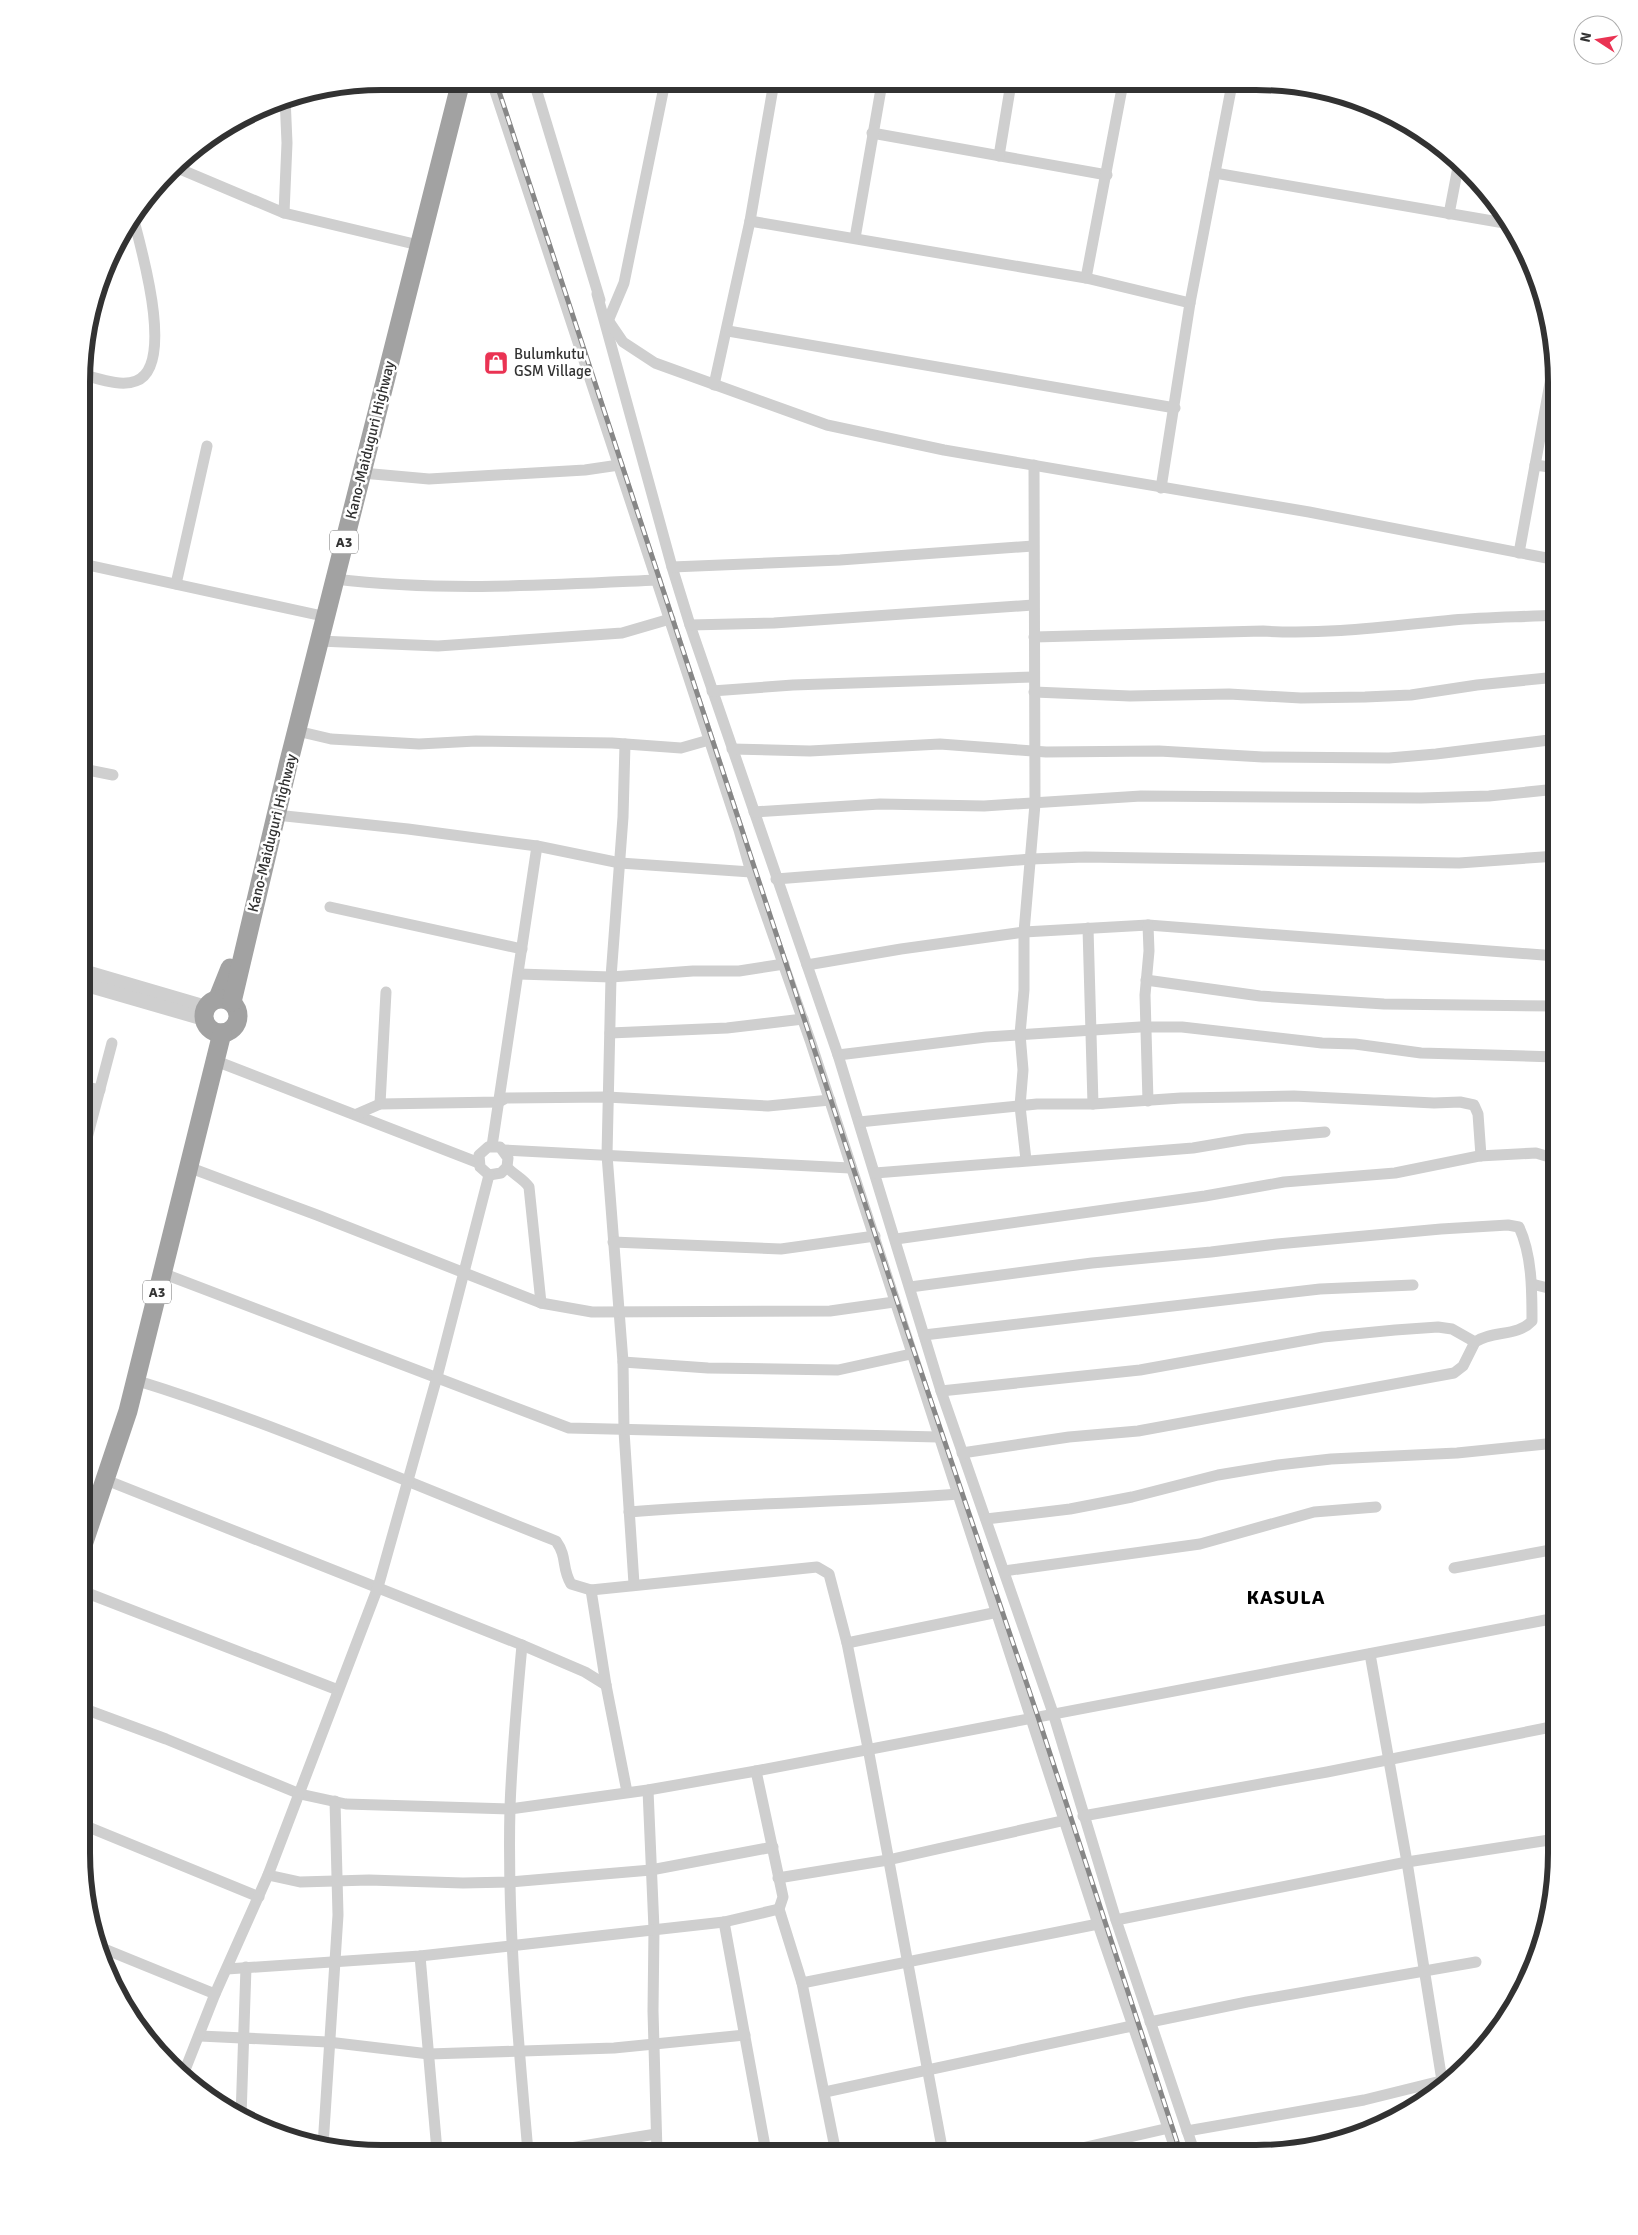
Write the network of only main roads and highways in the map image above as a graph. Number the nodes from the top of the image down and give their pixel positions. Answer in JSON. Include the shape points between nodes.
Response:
{"nodes":[{"id":1,"x":448,"y":90,"type":"edge"},
{"id":2,"x":459,"y":90,"type":"edge"},
{"id":3,"x":285,"y":764,"type":"junction"},
{"id":4,"x":216,"y":1015,"type":"junction"},
{"id":5,"x":90,"y":1493,"type":"edge"},
{"id":6,"x":90,"y":1525,"type":"edge"}],
"edges":[{"from":1,"to":3,"type":"highway","name":"Kano-Maiduguri Highway","number":"A3","via":[[318,615]]},
{"from":2,"to":3,"type":"highway","name":"Kano-Maiduguri Highway","number":"A3","via":[[297,731]]},
{"from":3,"to":4,"type":"highway","name":"Kano-Maiduguri Highway","number":"A3"},
{"from":3,"to":4,"type":"highway","name":"Kano-Maiduguri Highway","number":"A3","via":[[276,815]]},
{"from":4,"to":5,"type":"highway","name":"Kano-Maiduguri Highway","number":"A3","via":[[119,1404]]},
{"from":4,"to":6,"type":"highway","name":"Kano-Maiduguri Highway","number":"A3","via":[[216,1061],[135,1380]]}]}
